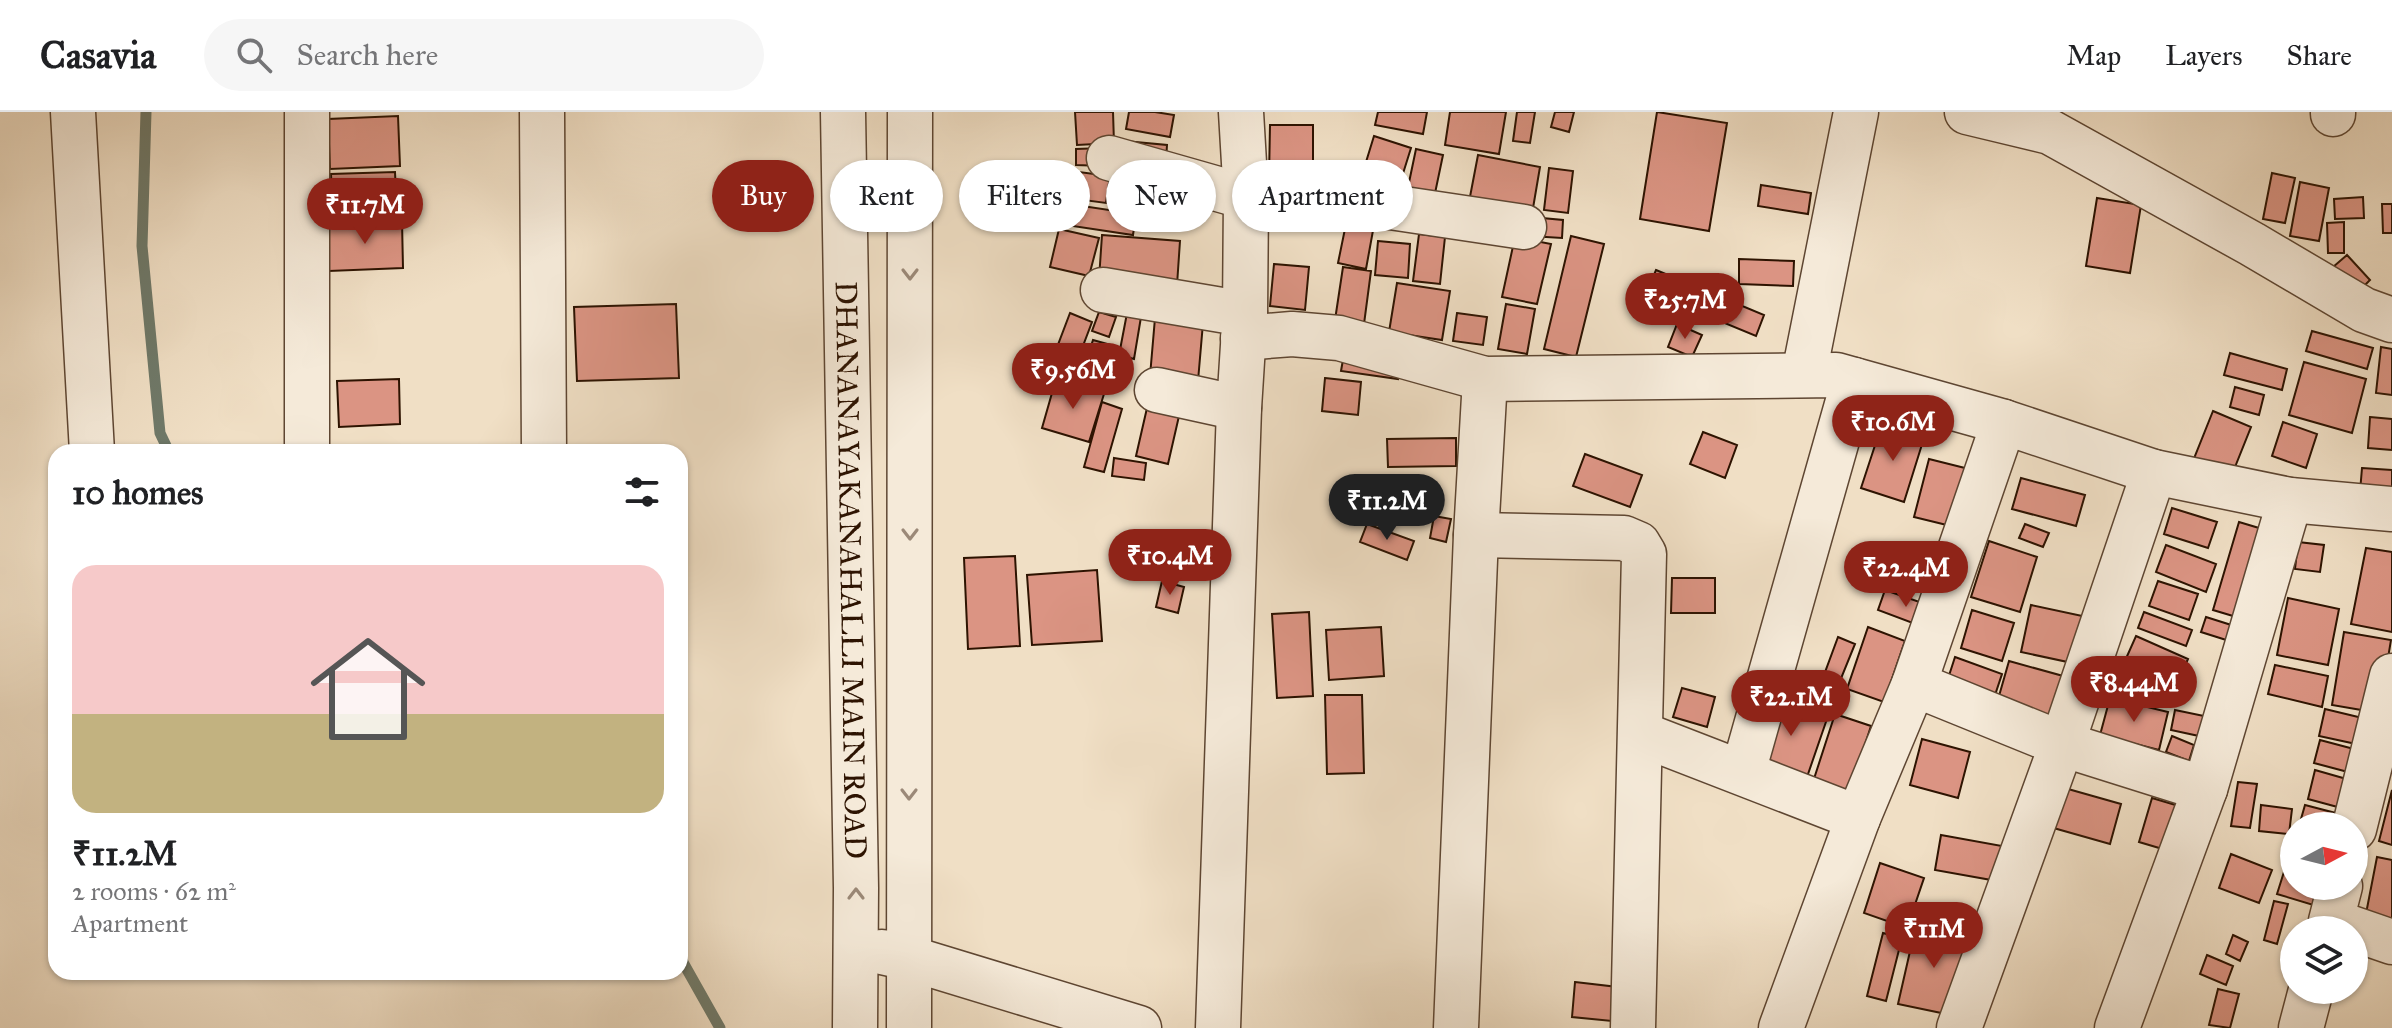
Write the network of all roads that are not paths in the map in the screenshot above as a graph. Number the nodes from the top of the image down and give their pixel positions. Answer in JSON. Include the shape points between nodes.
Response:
{"nodes":[{"id":1,"x":73,"y":112,"type":"edge"},
{"id":2,"x":307,"y":112,"type":"edge"},
{"id":3,"x":542,"y":112,"type":"edge"},
{"id":4,"x":843,"y":112,"type":"edge"},
{"id":5,"x":910,"y":112,"type":"edge"},
{"id":6,"x":1241,"y":112,"type":"edge"},
{"id":7,"x":1856,"y":112,"type":"edge"},
{"id":8,"x":1967,"y":112,"type":"edge"},
{"id":9,"x":2050,"y":122,"type":"edge"},
{"id":10,"x":1109,"y":158,"type":"dead end"},
{"id":11,"x":1244,"y":160,"type":"edge"},
{"id":12,"x":1232,"y":193,"type":"edge"},
{"id":13,"x":1413,"y":210,"type":"edge"},
{"id":14,"x":1524,"y":227,"type":"dead end"},
{"id":15,"x":1245,"y":232,"type":"edge"},
{"id":16,"x":1103,"y":290,"type":"dead end"},
{"id":17,"x":2392,"y":320,"type":"edge"},
{"id":18,"x":1244,"y":326,"type":"junction"},
{"id":19,"x":1804,"y":374,"type":"junction"},
{"id":20,"x":1485,"y":379,"type":"junction"},
{"id":21,"x":1854,"y":380,"type":"junction"},
{"id":22,"x":1157,"y":390,"type":"dead end"},
{"id":23,"x":1239,"y":408,"type":"junction"},
{"id":24,"x":2004,"y":422,"type":"junction"},
{"id":25,"x":92,"y":444,"type":"edge"},
{"id":26,"x":307,"y":444,"type":"edge"},
{"id":27,"x":544,"y":444,"type":"edge"},
{"id":28,"x":2154,"y":472,"type":"junction"},
{"id":29,"x":2290,"y":500,"type":"junction"},
{"id":30,"x":2392,"y":509,"type":"edge"},
{"id":31,"x":1476,"y":535,"type":"junction"},
{"id":32,"x":2392,"y":676,"type":"edge"},
{"id":33,"x":1914,"y":684,"type":"junction"},
{"id":34,"x":1641,"y":734,"type":"junction"},
{"id":35,"x":2062,"y":744,"type":"junction"},
{"id":36,"x":1743,"y":772,"type":"junction"},
{"id":37,"x":2205,"y":789,"type":"junction"},
{"id":38,"x":2358,"y":812,"type":"edge"},
{"id":39,"x":1858,"y":818,"type":"junction"},
{"id":40,"x":2333,"y":912,"type":"edge"},
{"id":41,"x":2392,"y":942,"type":"edge"},
{"id":42,"x":856,"y":947,"type":"junction"},
{"id":43,"x":909,"y":958,"type":"junction"},
{"id":44,"x":2307,"y":1004,"type":"edge"},
{"id":45,"x":855,"y":1028,"type":"edge"},
{"id":46,"x":909,"y":1028,"type":"edge"},
{"id":47,"x":1139,"y":1028,"type":"edge"},
{"id":48,"x":1218,"y":1028,"type":"edge"},
{"id":49,"x":1456,"y":1028,"type":"edge"},
{"id":50,"x":1633,"y":1028,"type":"edge"},
{"id":51,"x":1781,"y":1028,"type":"edge"},
{"id":52,"x":1959,"y":1028,"type":"edge"},
{"id":53,"x":2117,"y":1028,"type":"edge"},
{"id":54,"x":2301,"y":1028,"type":"edge"}],
"edges":[{"from":1,"to":25,"type":"street"},
{"from":2,"to":26,"type":"street"},
{"from":3,"to":27,"type":"street"},
{"from":42,"to":4,"type":"street","name":"DHANANAYAKANAHALLI MAIN ROAD","one_way":true},
{"from":5,"to":43,"type":"street","name":"DHANANAYAKANAHALLI MAIN ROAD","one_way":true},
{"from":6,"to":11,"type":"street"},
{"from":7,"to":19,"type":"street"},
{"from":8,"to":9,"type":"street"},
{"from":9,"to":17,"type":"street","via":[[2364,310]]},
{"from":10,"to":12,"type":"street"},
{"from":13,"to":14,"type":"street"},
{"from":15,"to":18,"type":"street"},
{"from":16,"to":18,"type":"street"},
{"from":18,"to":20,"type":"street","via":[[1339,338]]},
{"from":18,"to":23,"type":"street"},
{"from":19,"to":20,"type":"street"},
{"from":19,"to":21,"type":"street"},
{"from":20,"to":31,"type":"street"},
{"from":21,"to":24,"type":"street"},
{"from":21,"to":36,"type":"street"},
{"from":22,"to":23,"type":"street"},
{"from":23,"to":48,"type":"street"},
{"from":24,"to":28,"type":"street"},
{"from":24,"to":33,"type":"street"},
{"from":28,"to":29,"type":"street"},
{"from":28,"to":35,"type":"street"},
{"from":29,"to":30,"type":"street"},
{"from":29,"to":37,"type":"street"},
{"from":31,"to":34,"type":"street","via":[[1624,538],[1638,544],[1644,554]]},
{"from":31,"to":49,"type":"street"},
{"from":32,"to":38,"type":"street"},
{"from":33,"to":35,"type":"street"},
{"from":33,"to":39,"type":"street"},
{"from":34,"to":36,"type":"street"},
{"from":34,"to":50,"type":"street"},
{"from":35,"to":37,"type":"street"},
{"from":35,"to":52,"type":"street"},
{"from":36,"to":39,"type":"street"},
{"from":37,"to":53,"type":"street"},
{"from":39,"to":51,"type":"street"},
{"from":40,"to":41,"type":"street"},
{"from":42,"to":43,"type":"street"},
{"from":42,"to":45,"type":"street","name":"DHANANAYAKANAHALLI MAIN ROAD"},
{"from":43,"to":46,"type":"street","name":"DHANANAYAKANAHALLI MAIN ROAD"},
{"from":43,"to":47,"type":"street"},
{"from":44,"to":54,"type":"street"}]}
